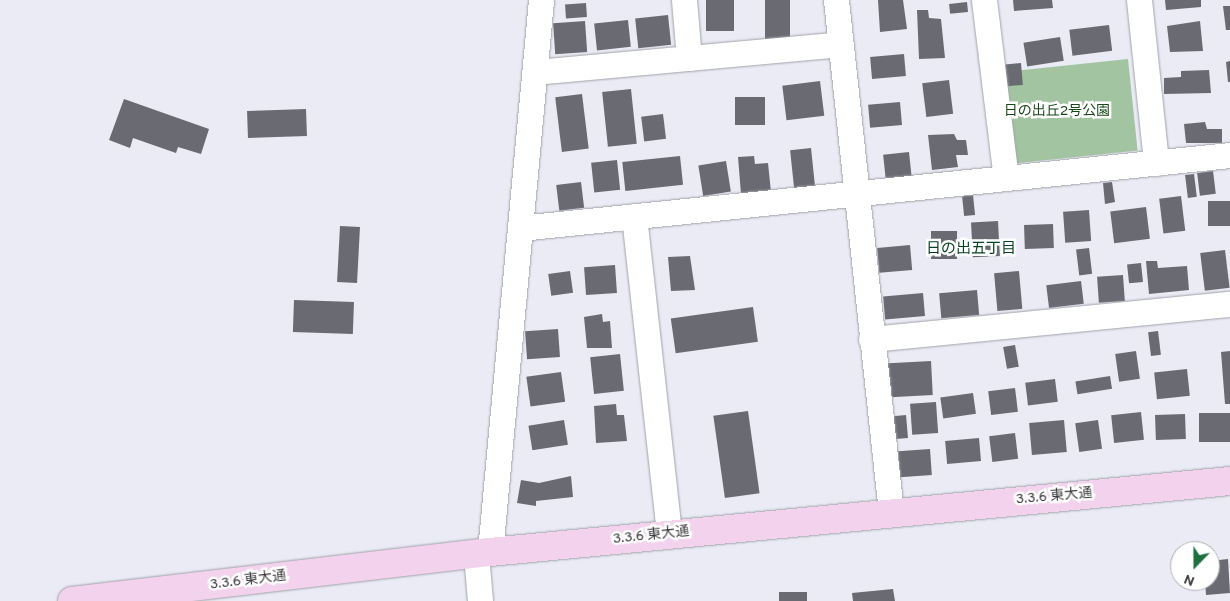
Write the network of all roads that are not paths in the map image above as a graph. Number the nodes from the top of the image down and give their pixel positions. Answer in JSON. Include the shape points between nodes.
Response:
{"nodes":[{"id":1,"x":541,"y":0,"type":"edge"},
{"id":2,"x":684,"y":0,"type":"edge"},
{"id":3,"x":836,"y":0,"type":"edge"},
{"id":4,"x":984,"y":0,"type":"edge"},
{"id":5,"x":1139,"y":0,"type":"edge"},
{"id":6,"x":840,"y":44,"type":"junction"},
{"id":7,"x":688,"y":58,"type":"junction"},
{"id":8,"x":535,"y":72,"type":"junction"},
{"id":9,"x":1230,"y":155,"type":"edge"},
{"id":10,"x":1156,"y":162,"type":"junction"},
{"id":11,"x":1006,"y":178,"type":"junction"},
{"id":12,"x":854,"y":194,"type":"junction"},
{"id":13,"x":634,"y":216,"type":"junction"},
{"id":14,"x":520,"y":228,"type":"junction"},
{"id":15,"x":1230,"y":304,"type":"edge"},
{"id":16,"x":871,"y":339,"type":"junction"},
{"id":17,"x":1230,"y":480,"type":"edge"},
{"id":18,"x":891,"y":512,"type":"junction"},
{"id":19,"x":669,"y":535,"type":"junction"},
{"id":20,"x":483,"y":553,"type":"junction"},
{"id":21,"x":74,"y":601,"type":"edge"},
{"id":22,"x":480,"y":601,"type":"edge"}],
"edges":[{"from":1,"to":8,"type":"street"},
{"from":2,"to":7,"type":"street"},
{"from":3,"to":6,"type":"street"},
{"from":4,"to":11,"type":"street"},
{"from":5,"to":10,"type":"street"},
{"from":6,"to":7,"type":"street"},
{"from":6,"to":12,"type":"street"},
{"from":7,"to":8,"type":"street"},
{"from":8,"to":14,"type":"street"},
{"from":9,"to":10,"type":"street"},
{"from":10,"to":11,"type":"street"},
{"from":11,"to":12,"type":"street"},
{"from":12,"to":13,"type":"street"},
{"from":12,"to":16,"type":"street"},
{"from":13,"to":14,"type":"street"},
{"from":13,"to":19,"type":"street"},
{"from":14,"to":20,"type":"street"},
{"from":15,"to":16,"type":"street"},
{"from":16,"to":18,"type":"street"},
{"from":17,"to":18,"type":"street","name":"3.3.6 東大通"},
{"from":18,"to":19,"type":"street","name":"3.3.6 東大通"},
{"from":19,"to":20,"type":"street","name":"3.3.6 東大通"},
{"from":20,"to":21,"type":"street","name":"3.3.6 東大通"},
{"from":20,"to":22,"type":"street"}]}
